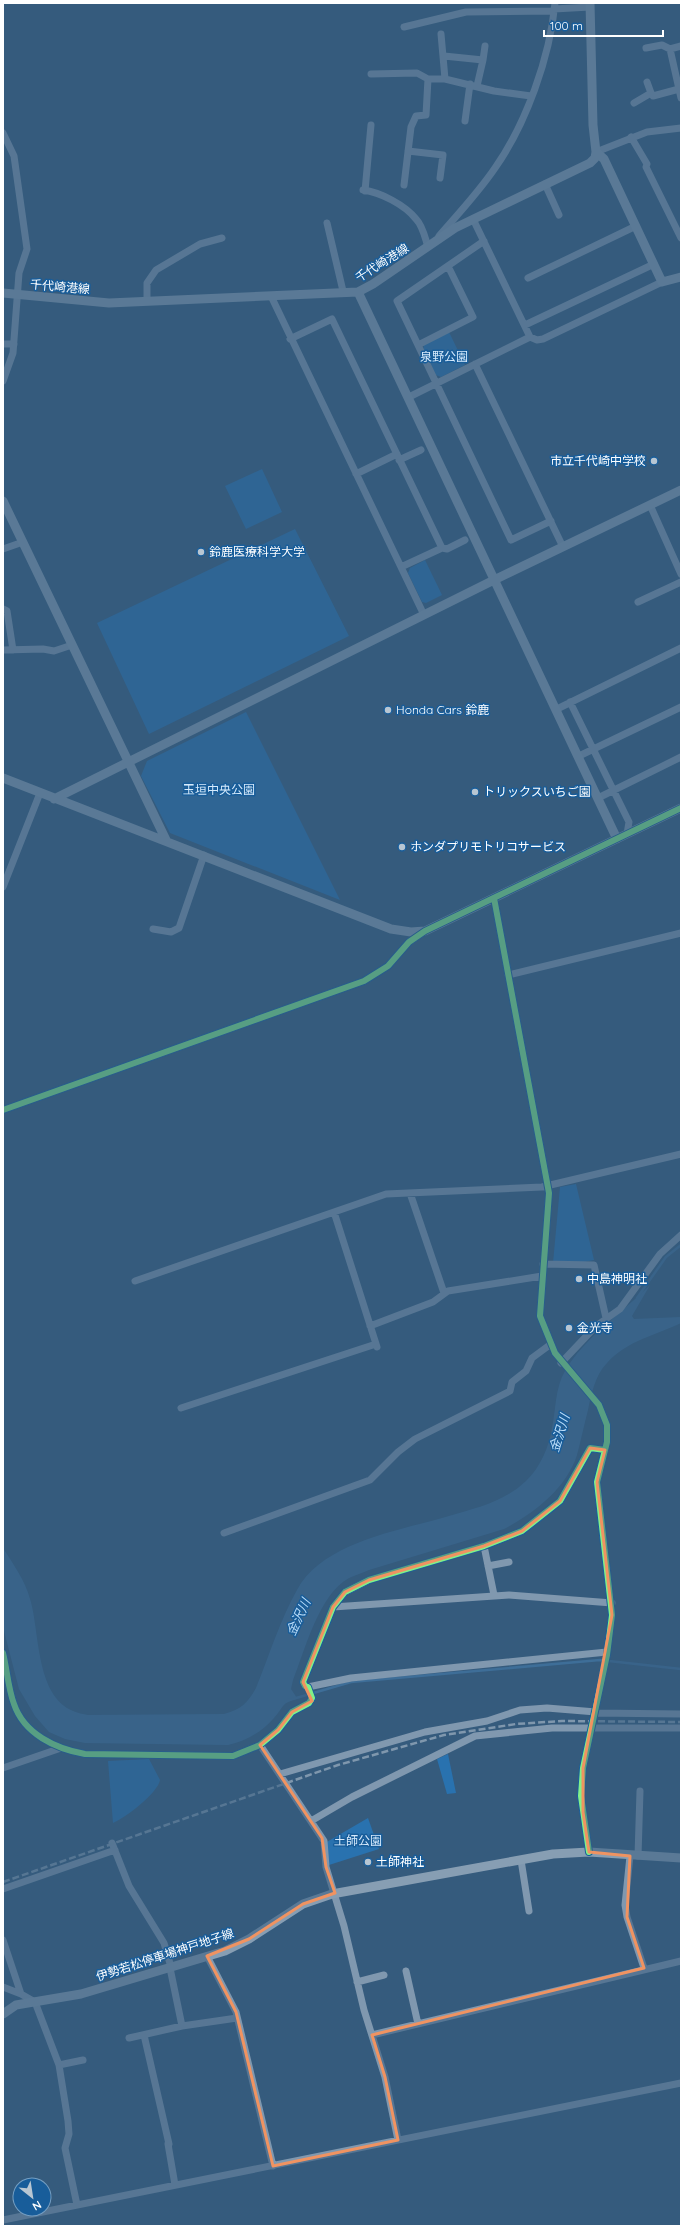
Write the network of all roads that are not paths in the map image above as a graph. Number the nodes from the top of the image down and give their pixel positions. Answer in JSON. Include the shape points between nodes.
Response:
{"nodes":[{"id":1,"x":590,"y":5,"type":"edge"},
{"id":2,"x":554,"y":8,"type":"edge"},
{"id":3,"x":404,"y":27,"type":"dead end"},
{"id":4,"x":441,"y":34,"type":"dead end"},
{"id":5,"x":485,"y":46,"type":"dead end"},
{"id":6,"x":681,"y":46,"type":"edge"},
{"id":7,"x":646,"y":48,"type":"dead end"},
{"id":8,"x":670,"y":49,"type":"junction"},
{"id":9,"x":444,"y":56,"type":"junction"},
{"id":10,"x":483,"y":60,"type":"junction"},
{"id":11,"x":371,"y":74,"type":"dead end"},
{"id":12,"x":428,"y":79,"type":"junction"},
{"id":13,"x":445,"y":79,"type":"junction"},
{"id":14,"x":648,"y":82,"type":"dead end"},
{"id":15,"x":473,"y":85,"type":"junction"},
{"id":16,"x":679,"y":89,"type":"junction"},
{"id":17,"x":651,"y":93,"type":"junction"},
{"id":18,"x":531,"y":96,"type":"junction"},
{"id":19,"x":681,"y":98,"type":"edge"},
{"id":20,"x":634,"y":103,"type":"dead end"},
{"id":21,"x":465,"y":121,"type":"dead end"},
{"id":22,"x":371,"y":125,"type":"dead end"},
{"id":23,"x":681,"y":128,"type":"edge"},
{"id":24,"x":3,"y":133,"type":"edge"},
{"id":25,"x":631,"y":137,"type":"junction"},
{"id":26,"x":408,"y":152,"type":"junction"},
{"id":27,"x":596,"y":152,"type":"junction"},
{"id":28,"x":440,"y":178,"type":"dead end"},
{"id":29,"x":545,"y":184,"type":"junction"},
{"id":30,"x":404,"y":185,"type":"dead end"},
{"id":31,"x":559,"y":215,"type":"dead end"},
{"id":32,"x":473,"y":219,"type":"junction"},
{"id":33,"x":327,"y":223,"type":"dead end"},
{"id":34,"x":636,"y":226,"type":"junction"},
{"id":35,"x":222,"y":238,"type":"dead end"},
{"id":36,"x":681,"y":238,"type":"edge"},
{"id":37,"x":484,"y":241,"type":"junction"},
{"id":38,"x":430,"y":246,"type":"junction"},
{"id":39,"x":654,"y":264,"type":"junction"},
{"id":40,"x":448,"y":266,"type":"junction"},
{"id":41,"x":681,"y":277,"type":"edge"},
{"id":42,"x":528,"y":278,"type":"dead end"},
{"id":43,"x":662,"y":282,"type":"junction"},
{"id":44,"x":343,"y":291,"type":"junction"},
{"id":45,"x":358,"y":292,"type":"junction"},
{"id":46,"x":3,"y":293,"type":"edge"},
{"id":47,"x":18,"y":295,"type":"junction"},
{"id":48,"x":271,"y":296,"type":"junction"},
{"id":49,"x":147,"y":301,"type":"junction"},
{"id":50,"x":525,"y":325,"type":"junction"},
{"id":51,"x":530,"y":337,"type":"junction"},
{"id":52,"x":290,"y":339,"type":"junction"},
{"id":53,"x":3,"y":344,"type":"edge"},
{"id":54,"x":14,"y":344,"type":"junction"},
{"id":55,"x":418,"y":345,"type":"junction"},
{"id":56,"x":475,"y":364,"type":"junction"},
{"id":57,"x":3,"y":381,"type":"edge"},
{"id":58,"x":436,"y":383,"type":"junction"},
{"id":59,"x":409,"y":396,"type":"junction"},
{"id":60,"x":421,"y":450,"type":"dead end"},
{"id":61,"x":398,"y":457,"type":"junction"},
{"id":62,"x":356,"y":474,"type":"junction"},
{"id":63,"x":681,"y":490,"type":"edge"},
{"id":64,"x":3,"y":501,"type":"edge"},
{"id":65,"x":650,"y":505,"type":"junction"},
{"id":66,"x":551,"y":521,"type":"junction"},
{"id":67,"x":465,"y":540,"type":"dead end"},
{"id":68,"x":23,"y":542,"type":"junction"},
{"id":69,"x":563,"y":547,"type":"junction"},
{"id":70,"x":442,"y":548,"type":"junction"},
{"id":71,"x":3,"y":549,"type":"edge"},
{"id":72,"x":401,"y":567,"type":"junction"},
{"id":73,"x":681,"y":574,"type":"edge"},
{"id":74,"x":494,"y":580,"type":"junction"},
{"id":75,"x":681,"y":582,"type":"edge"},
{"id":76,"x":638,"y":602,"type":"dead end"},
{"id":77,"x":3,"y":609,"type":"edge"},
{"id":78,"x":424,"y":615,"type":"junction"},
{"id":79,"x":5,"y":621,"type":"edge"},
{"id":80,"x":72,"y":645,"type":"junction"},
{"id":81,"x":681,"y":648,"type":"edge"},
{"id":82,"x":3,"y":650,"type":"edge"},
{"id":83,"x":13,"y":650,"type":"junction"},
{"id":84,"x":570,"y":702,"type":"junction"},
{"id":85,"x":681,"y":707,"type":"edge"},
{"id":86,"x":556,"y":709,"type":"junction"},
{"id":87,"x":593,"y":749,"type":"junction"},
{"id":88,"x":579,"y":756,"type":"junction"},
{"id":89,"x":681,"y":757,"type":"edge"},
{"id":90,"x":129,"y":763,"type":"junction"},
{"id":91,"x":3,"y":778,"type":"edge"},
{"id":92,"x":613,"y":791,"type":"junction"},
{"id":93,"x":40,"y":793,"type":"junction"},
{"id":94,"x":598,"y":798,"type":"junction"},
{"id":95,"x":54,"y":799,"type":"junction"},
{"id":96,"x":681,"y":808,"type":"edge"},
{"id":97,"x":627,"y":834,"type":"junction"},
{"id":98,"x":617,"y":839,"type":"junction"},
{"id":99,"x":166,"y":840,"type":"junction"},
{"id":100,"x":204,"y":855,"type":"junction"},
{"id":101,"x":3,"y":887,"type":"edge"},
{"id":102,"x":494,"y":898,"type":"junction"},
{"id":103,"x":153,"y":929,"type":"dead end"},
{"id":104,"x":425,"y":931,"type":"junction"},
{"id":105,"x":681,"y":933,"type":"edge"},
{"id":106,"x":508,"y":975,"type":"junction"},
{"id":107,"x":3,"y":1110,"type":"edge"},
{"id":108,"x":681,"y":1154,"type":"edge"},
{"id":109,"x":547,"y":1185,"type":"junction"},
{"id":110,"x":410,"y":1193,"type":"junction"},
{"id":111,"x":334,"y":1212,"type":"junction"},
{"id":112,"x":681,"y":1235,"type":"edge"},
{"id":113,"x":543,"y":1264,"type":"junction"},
{"id":114,"x":542,"y":1276,"type":"junction"},
{"id":115,"x":135,"y":1281,"type":"dead end"},
{"id":116,"x":444,"y":1293,"type":"junction"},
{"id":117,"x":606,"y":1318,"type":"junction"},
{"id":118,"x":370,"y":1326,"type":"junction"},
{"id":119,"x":550,"y":1344,"type":"junction"},
{"id":120,"x":561,"y":1363,"type":"junction"},
{"id":121,"x":181,"y":1408,"type":"dead end"},
{"id":122,"x":605,"y":1450,"type":"junction"},
{"id":123,"x":224,"y":1533,"type":"dead end"},
{"id":124,"x":484,"y":1546,"type":"junction"},
{"id":125,"x":509,"y":1562,"type":"dead end"},
{"id":126,"x":488,"y":1566,"type":"junction"},
{"id":127,"x":494,"y":1595,"type":"junction"},
{"id":128,"x":612,"y":1603,"type":"junction"},
{"id":129,"x":333,"y":1607,"type":"junction"},
{"id":130,"x":3,"y":1652,"type":"edge"},
{"id":131,"x":606,"y":1658,"type":"junction"},
{"id":132,"x":309,"y":1691,"type":"junction"},
{"id":133,"x":596,"y":1712,"type":"junction"},
{"id":134,"x":681,"y":1714,"type":"edge"},
{"id":135,"x":593,"y":1728,"type":"junction"},
{"id":136,"x":681,"y":1728,"type":"edge"},
{"id":137,"x":260,"y":1746,"type":"junction"},
{"id":138,"x":60,"y":1748,"type":"junction"},
{"id":139,"x":3,"y":1768,"type":"edge"},
{"id":140,"x":280,"y":1774,"type":"junction"},
{"id":141,"x":640,"y":1791,"type":"dead end"},
{"id":142,"x":311,"y":1821,"type":"junction"},
{"id":143,"x":112,"y":1843,"type":"dead end"},
{"id":144,"x":115,"y":1850,"type":"junction"},
{"id":145,"x":589,"y":1852,"type":"junction"},
{"id":146,"x":634,"y":1856,"type":"junction"},
{"id":147,"x":681,"y":1858,"type":"edge"},
{"id":148,"x":521,"y":1860,"type":"junction"},
{"id":149,"x":3,"y":1889,"type":"edge"},
{"id":150,"x":335,"y":1894,"type":"junction"},
{"id":151,"x":529,"y":1911,"type":"dead end"},
{"id":152,"x":3,"y":1940,"type":"edge"},
{"id":153,"x":207,"y":1956,"type":"junction"},
{"id":154,"x":681,"y":1961,"type":"edge"},
{"id":155,"x":171,"y":1967,"type":"junction"},
{"id":156,"x":644,"y":1968,"type":"junction"},
{"id":157,"x":406,"y":1971,"type":"dead end"},
{"id":158,"x":384,"y":1975,"type":"dead end"},
{"id":159,"x":357,"y":1982,"type":"junction"},
{"id":160,"x":3,"y":1987,"type":"edge"},
{"id":161,"x":21,"y":1994,"type":"junction"},
{"id":162,"x":35,"y":2002,"type":"junction"},
{"id":163,"x":3,"y":2014,"type":"edge"},
{"id":164,"x":237,"y":2018,"type":"junction"},
{"id":165,"x":418,"y":2024,"type":"junction"},
{"id":166,"x":182,"y":2026,"type":"junction"},
{"id":167,"x":144,"y":2035,"type":"junction"},
{"id":168,"x":372,"y":2035,"type":"junction"},
{"id":169,"x":129,"y":2038,"type":"dead end"},
{"id":170,"x":83,"y":2060,"type":"dead end"},
{"id":171,"x":59,"y":2065,"type":"junction"},
{"id":172,"x":681,"y":2083,"type":"edge"},
{"id":173,"x":398,"y":2140,"type":"junction"},
{"id":174,"x":274,"y":2166,"type":"junction"},
{"id":175,"x":175,"y":2185,"type":"junction"},
{"id":176,"x":77,"y":2205,"type":"junction"},
{"id":177,"x":3,"y":2220,"type":"edge"}],
"edges":[{"from":1,"to":2,"type":"street"},
{"from":1,"to":27,"type":"street"},
{"from":2,"to":3,"type":"street","via":[[466,12]]},
{"from":2,"to":18,"type":"street","via":[[547,46]]},
{"from":4,"to":9,"type":"street"},
{"from":5,"to":10,"type":"street"},
{"from":6,"to":8,"type":"street"},
{"from":7,"to":8,"type":"street","via":[[662,45]]},
{"from":8,"to":16,"type":"street"},
{"from":9,"to":10,"type":"street"},
{"from":9,"to":13,"type":"street"},
{"from":10,"to":15,"type":"street"},
{"from":11,"to":12,"type":"street","via":[[418,73]]},
{"from":12,"to":13,"type":"street"},
{"from":12,"to":26,"type":"street","via":[[426,115],[416,116],[411,127]]},
{"from":13,"to":15,"type":"street"},
{"from":14,"to":17,"type":"street"},
{"from":15,"to":18,"type":"street"},
{"from":15,"to":21,"type":"street"},
{"from":16,"to":17,"type":"street","via":[[653,96]]},
{"from":16,"to":19,"type":"street"},
{"from":17,"to":20,"type":"street"},
{"from":18,"to":38,"type":"street","via":[[520,125],[496,167]]},
{"from":22,"to":38,"type":"street","via":[[364,190],[390,199],[412,214],[420,224]]},
{"from":23,"to":25,"type":"street"},
{"from":24,"to":47,"type":"street","via":[[14,156],[27,249],[19,273]]},
{"from":25,"to":27,"type":"street"},
{"from":25,"to":36,"type":"street","via":[[647,164],[646,167]]},
{"from":26,"to":28,"type":"street","via":[[443,155]]},
{"from":26,"to":30,"type":"street"},
{"from":27,"to":29,"type":"street","name":"千代崎港線","via":[[590,163]]},
{"from":27,"to":34,"type":"street","via":[[604,159]]},
{"from":29,"to":31,"type":"street"},
{"from":29,"to":32,"type":"street","name":"千代崎港線"},
{"from":32,"to":37,"type":"street"},
{"from":32,"to":38,"type":"street","name":"千代崎港線"},
{"from":33,"to":44,"type":"street"},
{"from":34,"to":39,"type":"street"},
{"from":34,"to":42,"type":"street"},
{"from":35,"to":49,"type":"street","via":[[200,244],[156,270],[147,283]]},
{"from":37,"to":40,"type":"street"},
{"from":37,"to":50,"type":"street"},
{"from":38,"to":45,"type":"street","name":"千代崎港線"},
{"from":39,"to":43,"type":"street"},
{"from":39,"to":50,"type":"street"},
{"from":40,"to":55,"type":"street","via":[[397,301]]},
{"from":40,"to":55,"type":"street","via":[[473,317]]},
{"from":41,"to":43,"type":"street"},
{"from":43,"to":51,"type":"street","via":[[543,339]]},
{"from":44,"to":45,"type":"street","name":"千代崎港線"},
{"from":44,"to":48,"type":"street","name":"千代崎港線"},
{"from":45,"to":59,"type":"street"},
{"from":46,"to":47,"type":"street","name":"千代崎港線"},
{"from":47,"to":49,"type":"street","name":"千代崎港線","via":[[88,302]]},
{"from":47,"to":54,"type":"street"},
{"from":48,"to":49,"type":"street","name":"千代崎港線"},
{"from":48,"to":52,"type":"street"},
{"from":50,"to":51,"type":"street"},
{"from":51,"to":56,"type":"street"},
{"from":52,"to":61,"type":"street","via":[[332,319]]},
{"from":52,"to":62,"type":"street"},
{"from":53,"to":54,"type":"street"},
{"from":54,"to":57,"type":"street"},
{"from":55,"to":58,"type":"street"},
{"from":56,"to":58,"type":"street"},
{"from":56,"to":66,"type":"street"},
{"from":58,"to":59,"type":"street"},
{"from":58,"to":66,"type":"street","via":[[511,540]]},
{"from":59,"to":74,"type":"street"},
{"from":60,"to":61,"type":"street"},
{"from":61,"to":62,"type":"street"},
{"from":61,"to":70,"type":"street"},
{"from":62,"to":72,"type":"street"},
{"from":63,"to":65,"type":"street"},
{"from":64,"to":68,"type":"street"},
{"from":65,"to":69,"type":"street"},
{"from":65,"to":73,"type":"street"},
{"from":66,"to":69,"type":"street"},
{"from":67,"to":70,"type":"street","via":[[446,549]]},
{"from":68,"to":71,"type":"street"},
{"from":68,"to":80,"type":"street"},
{"from":69,"to":74,"type":"street"},
{"from":70,"to":72,"type":"street"},
{"from":72,"to":78,"type":"street"},
{"from":74,"to":78,"type":"street"},
{"from":74,"to":86,"type":"street"},
{"from":75,"to":76,"type":"street"},
{"from":77,"to":79,"type":"street","via":[[7,611]]},
{"from":78,"to":90,"type":"street"},
{"from":79,"to":83,"type":"street"},
{"from":80,"to":83,"type":"street","via":[[54,651]]},
{"from":80,"to":90,"type":"street"},
{"from":81,"to":84,"type":"street"},
{"from":82,"to":83,"type":"street"},
{"from":84,"to":86,"type":"street"},
{"from":84,"to":87,"type":"street"},
{"from":85,"to":87,"type":"street"},
{"from":86,"to":88,"type":"street"},
{"from":87,"to":88,"type":"street"},
{"from":87,"to":92,"type":"street"},
{"from":88,"to":94,"type":"street"},
{"from":89,"to":92,"type":"street"},
{"from":90,"to":95,"type":"street"},
{"from":90,"to":99,"type":"street"},
{"from":91,"to":93,"type":"street"},
{"from":92,"to":94,"type":"street"},
{"from":92,"to":97,"type":"street","via":[[629,822]]},
{"from":93,"to":95,"type":"street"},
{"from":93,"to":101,"type":"street"},
{"from":94,"to":98,"type":"street"},
{"from":95,"to":99,"type":"street"},
{"from":96,"to":97,"type":"street"},
{"from":97,"to":98,"type":"street"},
{"from":98,"to":102,"type":"street"},
{"from":99,"to":100,"type":"street"},
{"from":100,"to":103,"type":"street","via":[[177,931]]},
{"from":100,"to":104,"type":"street","via":[[391,929]]},
{"from":102,"to":104,"type":"street"},
{"from":102,"to":106,"type":"street"},
{"from":104,"to":107,"type":"street","via":[[409,942],[388,966],[364,982]]},
{"from":105,"to":106,"type":"street"},
{"from":106,"to":109,"type":"street"},
{"from":108,"to":109,"type":"street"},
{"from":109,"to":110,"type":"street"},
{"from":109,"to":113,"type":"street","via":[[549,1193]]},
{"from":110,"to":111,"type":"street","via":[[386,1194]]},
{"from":110,"to":116,"type":"street"},
{"from":111,"to":115,"type":"street"},
{"from":111,"to":118,"type":"street"},
{"from":112,"to":117,"type":"street","via":[[660,1254],[626,1302]]},
{"from":113,"to":114,"type":"street"},
{"from":113,"to":117,"type":"street","via":[[594,1265]]},
{"from":114,"to":116,"type":"street"},
{"from":114,"to":119,"type":"street","via":[[540,1316]]},
{"from":116,"to":118,"type":"street","via":[[433,1302]]},
{"from":117,"to":120,"type":"street","via":[[588,1333]]},
{"from":118,"to":121,"type":"street","via":[[376,1345]]},
{"from":119,"to":120,"type":"street"},
{"from":119,"to":123,"type":"street","via":[[532,1358],[526,1371],[512,1382],[510,1391],[415,1439],[370,1480]]},
{"from":120,"to":122,"type":"street","via":[[599,1405],[607,1425]]},
{"from":122,"to":124,"type":"street","via":[[590,1448],[560,1500],[534,1524]]},
{"from":122,"to":128,"type":"street","via":[[597,1482]]},
{"from":124,"to":126,"type":"street"},
{"from":124,"to":129,"type":"street","via":[[360,1584],[345,1592]]},
{"from":125,"to":126,"type":"street"},
{"from":126,"to":127,"type":"street"},
{"from":127,"to":128,"type":"street","via":[[509,1594]]},
{"from":127,"to":129,"type":"street"},
{"from":128,"to":131,"type":"street"},
{"from":129,"to":132,"type":"street","via":[[303,1682]]},
{"from":130,"to":138,"type":"street","via":[[14,1705],[19,1714],[36,1734]]},
{"from":131,"to":132,"type":"street","via":[[351,1678]]},
{"from":131,"to":133,"type":"street"},
{"from":132,"to":137,"type":"street","via":[[309,1703],[292,1712],[278,1730]]},
{"from":133,"to":134,"type":"street"},
{"from":133,"to":135,"type":"street"},
{"from":133,"to":140,"type":"street","via":[[547,1708],[520,1710],[482,1723],[425,1732]]},
{"from":135,"to":136,"type":"street"},
{"from":135,"to":142,"type":"street","via":[[552,1728],[474,1736],[359,1793]]},
{"from":135,"to":145,"type":"street","via":[[583,1768],[582,1796]]},
{"from":137,"to":138,"type":"street","via":[[233,1756],[84,1754]]},
{"from":137,"to":140,"type":"street"},
{"from":138,"to":139,"type":"street"},
{"from":140,"to":142,"type":"street"},
{"from":141,"to":146,"type":"street"},
{"from":142,"to":150,"type":"street","via":[[324,1841],[326,1867]]},
{"from":143,"to":144,"type":"street"},
{"from":144,"to":149,"type":"street"},
{"from":144,"to":155,"type":"street","via":[[129,1886],[164,1943]]},
{"from":145,"to":146,"type":"street","name":"伊勢若松停車場神戸地子線"},
{"from":145,"to":148,"type":"street","name":"伊勢若松停車場神戸地子線","via":[[553,1854]]},
{"from":146,"to":147,"type":"street","name":"伊勢若松停車場神戸地子線"},
{"from":146,"to":156,"type":"street","via":[[626,1911]]},
{"from":148,"to":150,"type":"street","name":"伊勢若松停車場神戸地子線"},
{"from":148,"to":151,"type":"street"},
{"from":150,"to":153,"type":"street","name":"伊勢若松停車場神戸地子線","via":[[303,1904],[249,1940]]},
{"from":150,"to":159,"type":"street"},
{"from":152,"to":161,"type":"street"},
{"from":153,"to":155,"type":"street","name":"伊勢若松停車場神戸地子線"},
{"from":153,"to":164,"type":"street","via":[[233,2003]]},
{"from":154,"to":156,"type":"street"},
{"from":155,"to":162,"type":"street","name":"伊勢若松停車場神戸地子線","via":[[81,1994]]},
{"from":155,"to":166,"type":"street"},
{"from":156,"to":165,"type":"street"},
{"from":157,"to":165,"type":"street"},
{"from":158,"to":159,"type":"street"},
{"from":159,"to":168,"type":"street"},
{"from":160,"to":161,"type":"street"},
{"from":161,"to":162,"type":"street"},
{"from":162,"to":163,"type":"street","name":"伊勢若松停車場神戸地子線","via":[[16,2005]]},
{"from":162,"to":171,"type":"street"},
{"from":164,"to":166,"type":"street"},
{"from":164,"to":174,"type":"street"},
{"from":165,"to":168,"type":"street"},
{"from":166,"to":167,"type":"street"},
{"from":167,"to":169,"type":"street"},
{"from":167,"to":175,"type":"street"},
{"from":168,"to":173,"type":"street","via":[[385,2077]]},
{"from":170,"to":171,"type":"street"},
{"from":171,"to":176,"type":"street","via":[[69,2134],[65,2148]]},
{"from":172,"to":173,"type":"street"},
{"from":173,"to":174,"type":"street"},
{"from":174,"to":175,"type":"street"},
{"from":175,"to":176,"type":"street"},
{"from":176,"to":177,"type":"street"}]}
